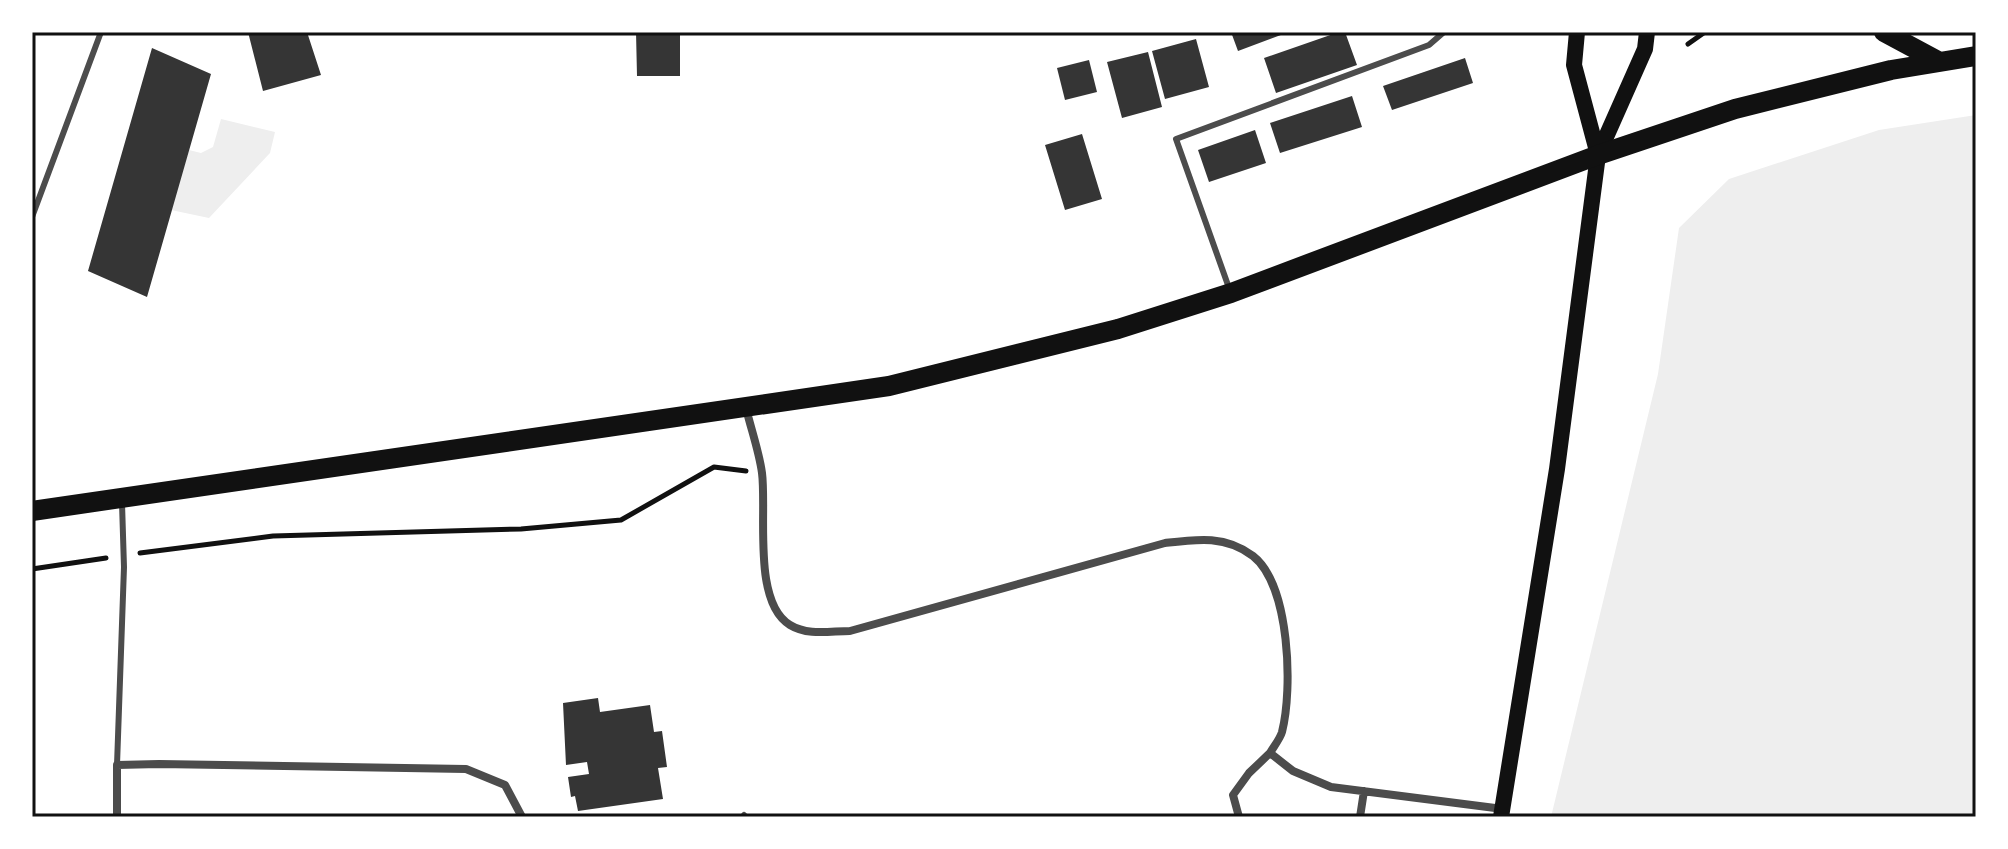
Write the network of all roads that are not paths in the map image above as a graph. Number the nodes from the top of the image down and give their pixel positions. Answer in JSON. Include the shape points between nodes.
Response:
{"nodes":[{"id":1,"x":101,"y":32,"type":"edge"},
{"id":2,"x":1444,"y":32,"type":"edge"},
{"id":3,"x":1577,"y":32,"type":"edge"},
{"id":4,"x":1647,"y":32,"type":"edge"},
{"id":5,"x":1884,"y":32,"type":"edge"},
{"id":6,"x":1976,"y":56,"type":"edge"},
{"id":7,"x":1938,"y":61,"type":"junction"},
{"id":8,"x":1598,"y":155,"type":"junction"},
{"id":9,"x":32,"y":217,"type":"edge"},
{"id":10,"x":1231,"y":293,"type":"junction"},
{"id":11,"x":746,"y":407,"type":"junction"},
{"id":12,"x":122,"y":499,"type":"junction"},
{"id":13,"x":32,"y":511,"type":"edge"},
{"id":14,"x":1270,"y":753,"type":"junction"},
{"id":15,"x":117,"y":765,"type":"junction"},
{"id":16,"x":1364,"y":791,"type":"junction"},
{"id":17,"x":1502,"y":813,"type":"edge"},
{"id":18,"x":117,"y":817,"type":"edge"},
{"id":19,"x":522,"y":817,"type":"edge"},
{"id":20,"x":1239,"y":817,"type":"edge"},
{"id":21,"x":1360,"y":817,"type":"edge"}],
"edges":[{"from":1,"to":9,"type":"lane"},
{"from":2,"to":10,"type":"lane","via":[[1429,45],[1176,139]]},
{"from":3,"to":8,"type":"main road","via":[[1574,65]]},
{"from":4,"to":8,"type":"main road","via":[[1645,49]]},
{"from":5,"to":7,"type":"main road"},
{"from":6,"to":7,"type":"main road"},
{"from":7,"to":8,"type":"main road","via":[[1735,109]]},
{"from":8,"to":10,"type":"main road"},
{"from":8,"to":17,"type":"main road","via":[[1557,469]]},
{"from":10,"to":11,"type":"main road","via":[[1118,329],[889,386]]},
{"from":11,"to":12,"type":"main road"},
{"from":11,"to":14,"type":"street","via":[[762,473],[764,568],[772,604],[788,624],[810,632],[850,631],[1165,543],[1204,538],[1228,542],[1254,557],[1276,589],[1283,621],[1287,677],[1282,734]]},
{"from":12,"to":13,"type":"main road"},
{"from":12,"to":15,"type":"lane"},
{"from":14,"to":16,"type":"street","via":[[1293,771],[1331,787]]},
{"from":14,"to":20,"type":"street","via":[[1233,795]]},
{"from":15,"to":18,"type":"street"},
{"from":15,"to":19,"type":"street","via":[[466,769],[505,785]]},
{"from":16,"to":17,"type":"street"},
{"from":16,"to":21,"type":"street"}]}
